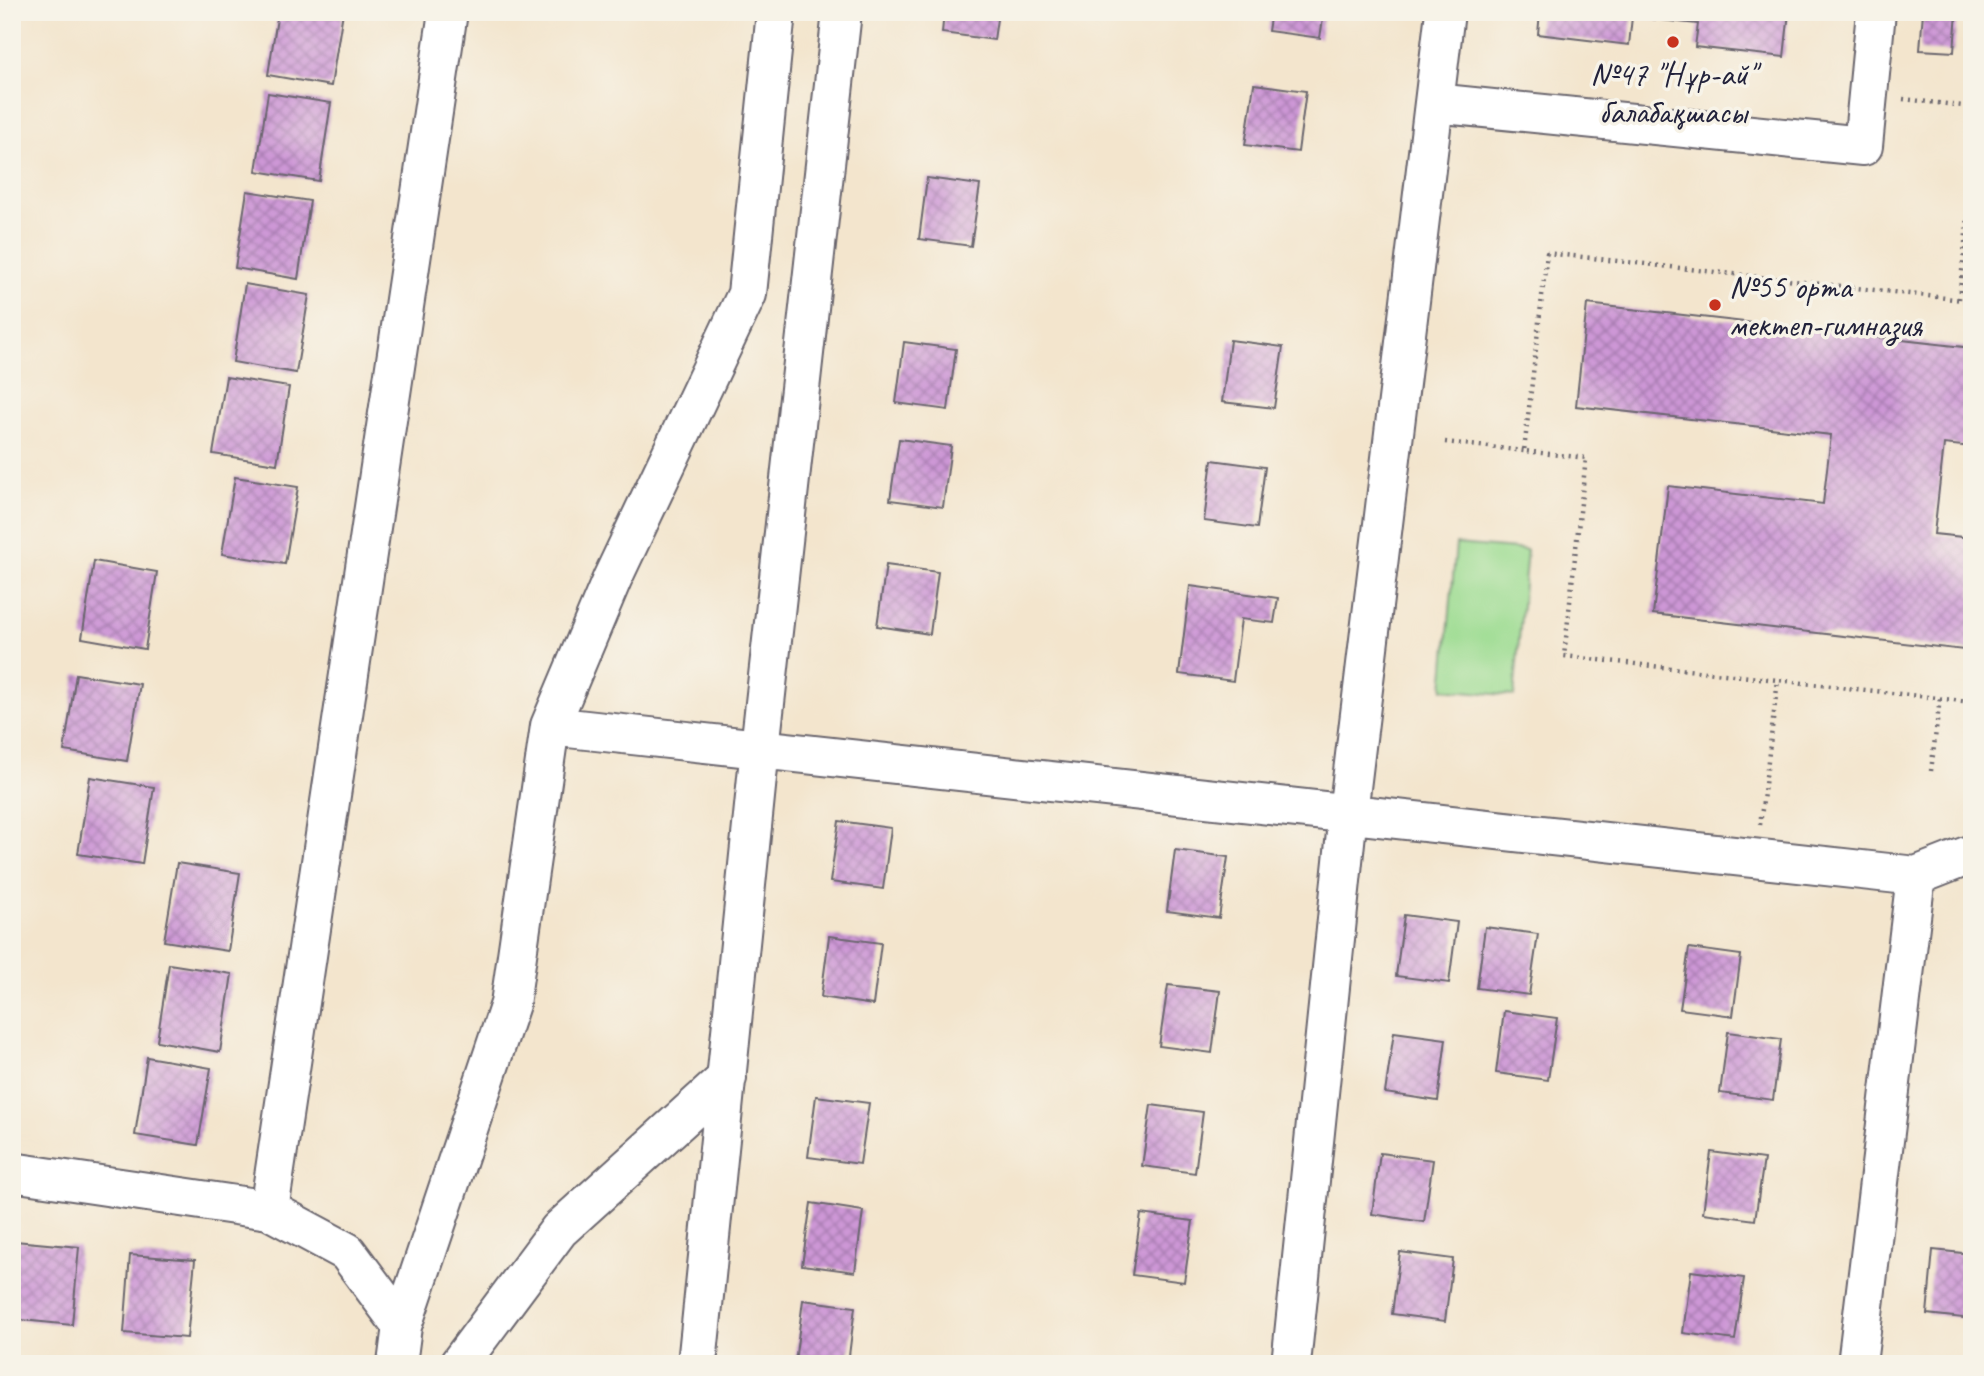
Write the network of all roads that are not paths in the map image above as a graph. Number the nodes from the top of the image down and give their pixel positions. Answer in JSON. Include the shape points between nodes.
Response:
{"nodes":[{"id":1,"x":449,"y":12,"type":"edge"},
{"id":2,"x":776,"y":12,"type":"edge"},
{"id":3,"x":842,"y":12,"type":"edge"},
{"id":4,"x":1445,"y":12,"type":"edge"},
{"id":5,"x":1876,"y":12,"type":"edge"},
{"id":6,"x":1434,"y":103,"type":"junction"},
{"id":7,"x":550,"y":726,"type":"junction"},
{"id":8,"x":760,"y":748,"type":"junction"},
{"id":9,"x":1348,"y":813,"type":"junction"},
{"id":10,"x":1972,"y":854,"type":"edge"},
{"id":11,"x":1916,"y":876,"type":"junction"},
{"id":12,"x":727,"y":1078,"type":"junction"},
{"id":13,"x":12,"y":1172,"type":"edge"},
{"id":14,"x":269,"y":1210,"type":"junction"},
{"id":15,"x":402,"y":1326,"type":"junction"},
{"id":16,"x":397,"y":1364,"type":"edge"},
{"id":17,"x":459,"y":1364,"type":"edge"},
{"id":18,"x":698,"y":1364,"type":"edge"},
{"id":19,"x":1291,"y":1364,"type":"edge"},
{"id":20,"x":1857,"y":1364,"type":"edge"}],
"edges":[{"from":1,"to":14,"type":"street"},
{"from":2,"to":7,"type":"street","via":[[747,293],[612,579]]},
{"from":3,"to":8,"type":"street"},
{"from":4,"to":6,"type":"street"},
{"from":5,"to":6,"type":"street","via":[[1863,146]]},
{"from":6,"to":9,"type":"street"},
{"from":7,"to":8,"type":"street"},
{"from":7,"to":15,"type":"street","via":[[510,1004]]},
{"from":8,"to":9,"type":"street"},
{"from":8,"to":12,"type":"street"},
{"from":9,"to":11,"type":"street"},
{"from":9,"to":19,"type":"street"},
{"from":10,"to":11,"type":"street"},
{"from":11,"to":20,"type":"street"},
{"from":12,"to":17,"type":"street","via":[[559,1230]]},
{"from":12,"to":18,"type":"street"},
{"from":13,"to":14,"type":"street"},
{"from":14,"to":15,"type":"street","via":[[347,1252]]},
{"from":15,"to":16,"type":"street"}]}
